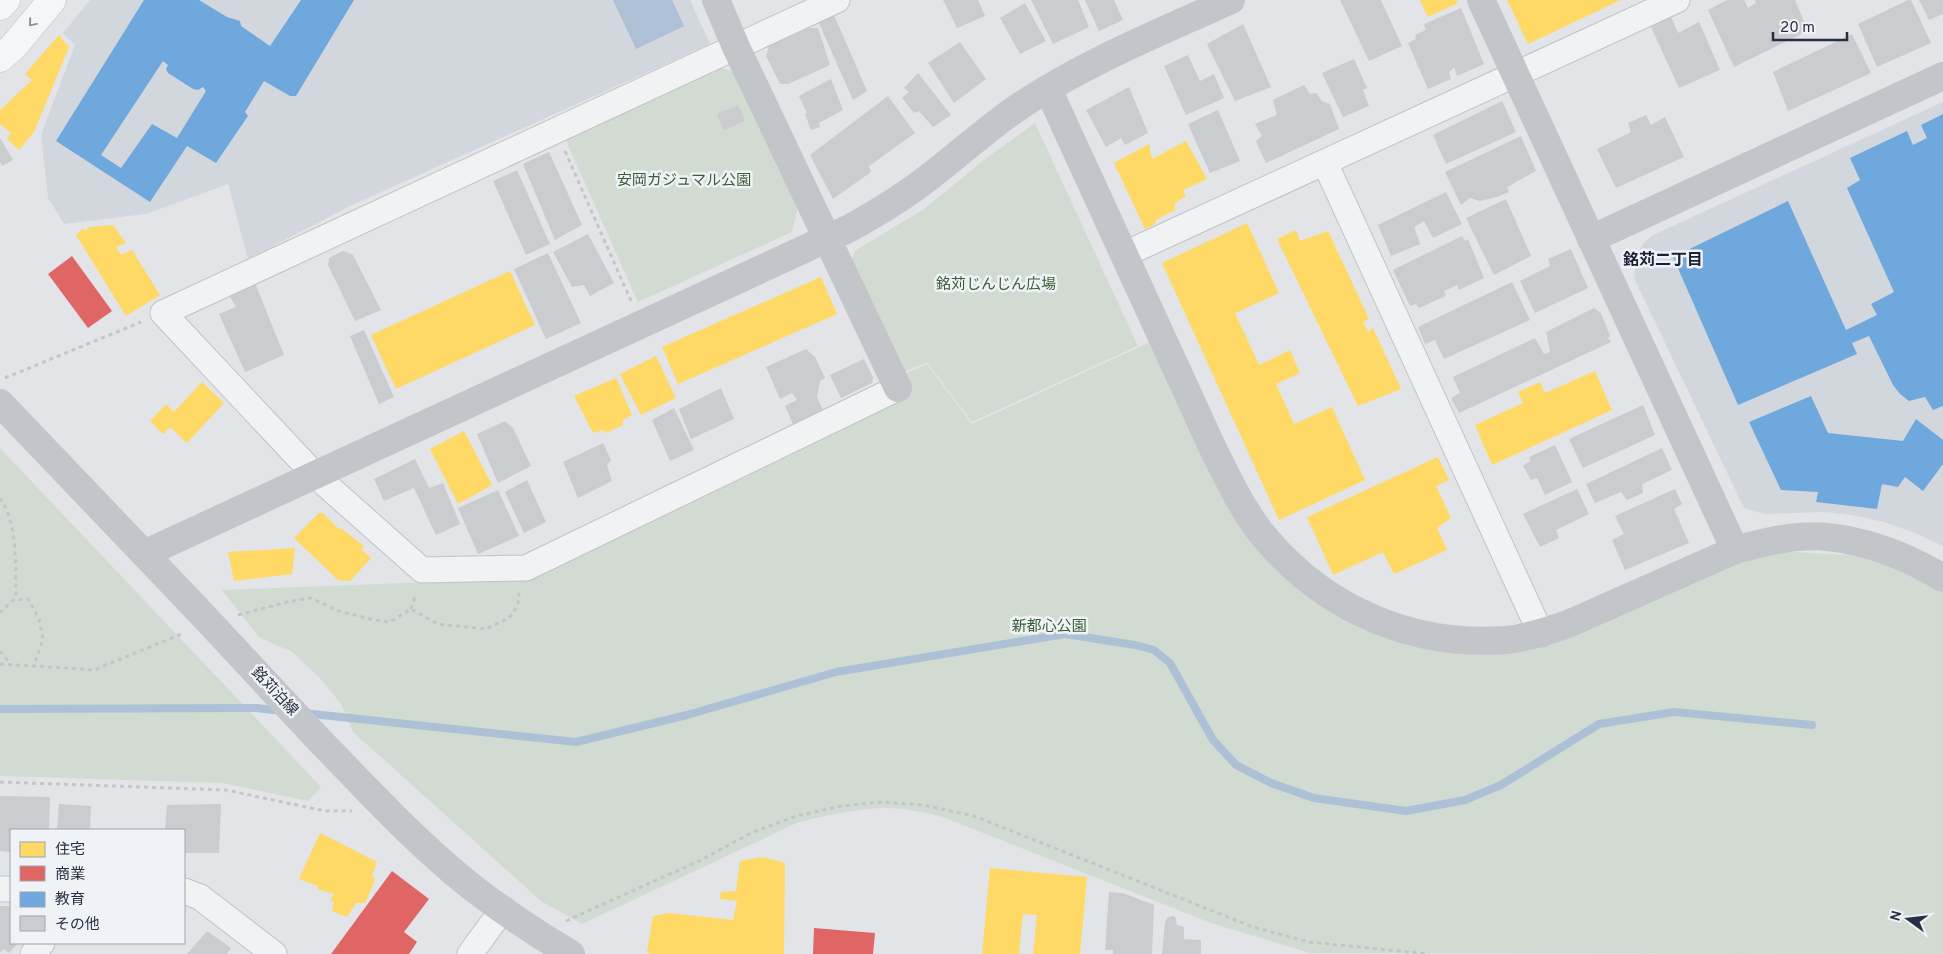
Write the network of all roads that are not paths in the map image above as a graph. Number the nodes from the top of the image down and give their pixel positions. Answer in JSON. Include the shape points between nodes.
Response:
{"nodes":[{"id":1,"x":6,"y":0,"type":"edge"},
{"id":2,"x":52,"y":0,"type":"edge"},
{"id":3,"x":716,"y":0,"type":"edge"},
{"id":4,"x":837,"y":0,"type":"edge"},
{"id":5,"x":1231,"y":0,"type":"edge"},
{"id":6,"x":1481,"y":0,"type":"edge"},
{"id":7,"x":1677,"y":0,"type":"edge"},
{"id":8,"x":0,"y":6,"type":"edge"},
{"id":9,"x":736,"y":47,"type":"junction"},
{"id":10,"x":0,"y":58,"type":"edge"},
{"id":11,"x":1516,"y":74,"type":"junction"},
{"id":12,"x":1943,"y":76,"type":"edge"},
{"id":13,"x":1048,"y":89,"type":"junction"},
{"id":14,"x":1324,"y":163,"type":"junction"},
{"id":15,"x":828,"y":238,"type":"junction"},
{"id":16,"x":1591,"y":239,"type":"junction"},
{"id":17,"x":1125,"y":254,"type":"junction"},
{"id":18,"x":898,"y":388,"type":"joint"},
{"id":19,"x":0,"y":403,"type":"edge"},
{"id":20,"x":315,"y":475,"type":"junction"},
{"id":21,"x":1735,"y":550,"type":"junction"},
{"id":22,"x":144,"y":554,"type":"junction"},
{"id":23,"x":1943,"y":578,"type":"edge"},
{"id":24,"x":1540,"y":634,"type":"junction"},
{"id":25,"x":185,"y":891,"type":"edge"},
{"id":26,"x":503,"y":910,"type":"junction"},
{"id":27,"x":41,"y":944,"type":"edge"},
{"id":28,"x":258,"y":949,"type":"edge"},
{"id":29,"x":33,"y":954,"type":"edge"},
{"id":30,"x":470,"y":954,"type":"edge"},
{"id":31,"x":571,"y":954,"type":"edge"}],
"edges":[{"from":1,"to":8,"type":"main road"},
{"from":2,"to":10,"type":"main road","one_way":true},
{"from":3,"to":9,"type":"street"},
{"from":4,"to":9,"type":"street"},
{"from":5,"to":13,"type":"street","via":[[1105,58]]},
{"from":6,"to":11,"type":"street"},
{"from":7,"to":11,"type":"street"},
{"from":9,"to":15,"type":"street"},
{"from":9,"to":20,"type":"street","via":[[164,312]]},
{"from":11,"to":14,"type":"street"},
{"from":11,"to":16,"type":"street"},
{"from":12,"to":16,"type":"street"},
{"from":13,"to":15,"type":"street","via":[[986,130],[910,192]]},
{"from":13,"to":17,"type":"street"},
{"from":14,"to":17,"type":"street"},
{"from":14,"to":24,"type":"street"},
{"from":15,"to":18,"type":"street"},
{"from":15,"to":20,"type":"street"},
{"from":16,"to":21,"type":"street"},
{"from":17,"to":24,"type":"street","via":[[1239,500],[1266,540],[1306,579],[1353,611],[1414,633],[1472,641],[1507,640]]},
{"from":18,"to":20,"type":"street","via":[[526,568],[422,570]]},
{"from":19,"to":22,"type":"street","name":"銘苅泊線"},
{"from":20,"to":22,"type":"street"},
{"from":21,"to":23,"type":"street","via":[[1780,540],[1826,537],[1896,554]]},
{"from":21,"to":24,"type":"street"},
{"from":22,"to":26,"type":"street","name":"銘苅泊線","bridge":true,"via":[[387,810],[442,862]]},
{"from":25,"to":28,"type":"street","via":[[200,897]]},
{"from":26,"to":30,"type":"street"},
{"from":26,"to":31,"type":"street","name":"銘苅泊線"},
{"from":27,"to":29,"type":"street"}]}
